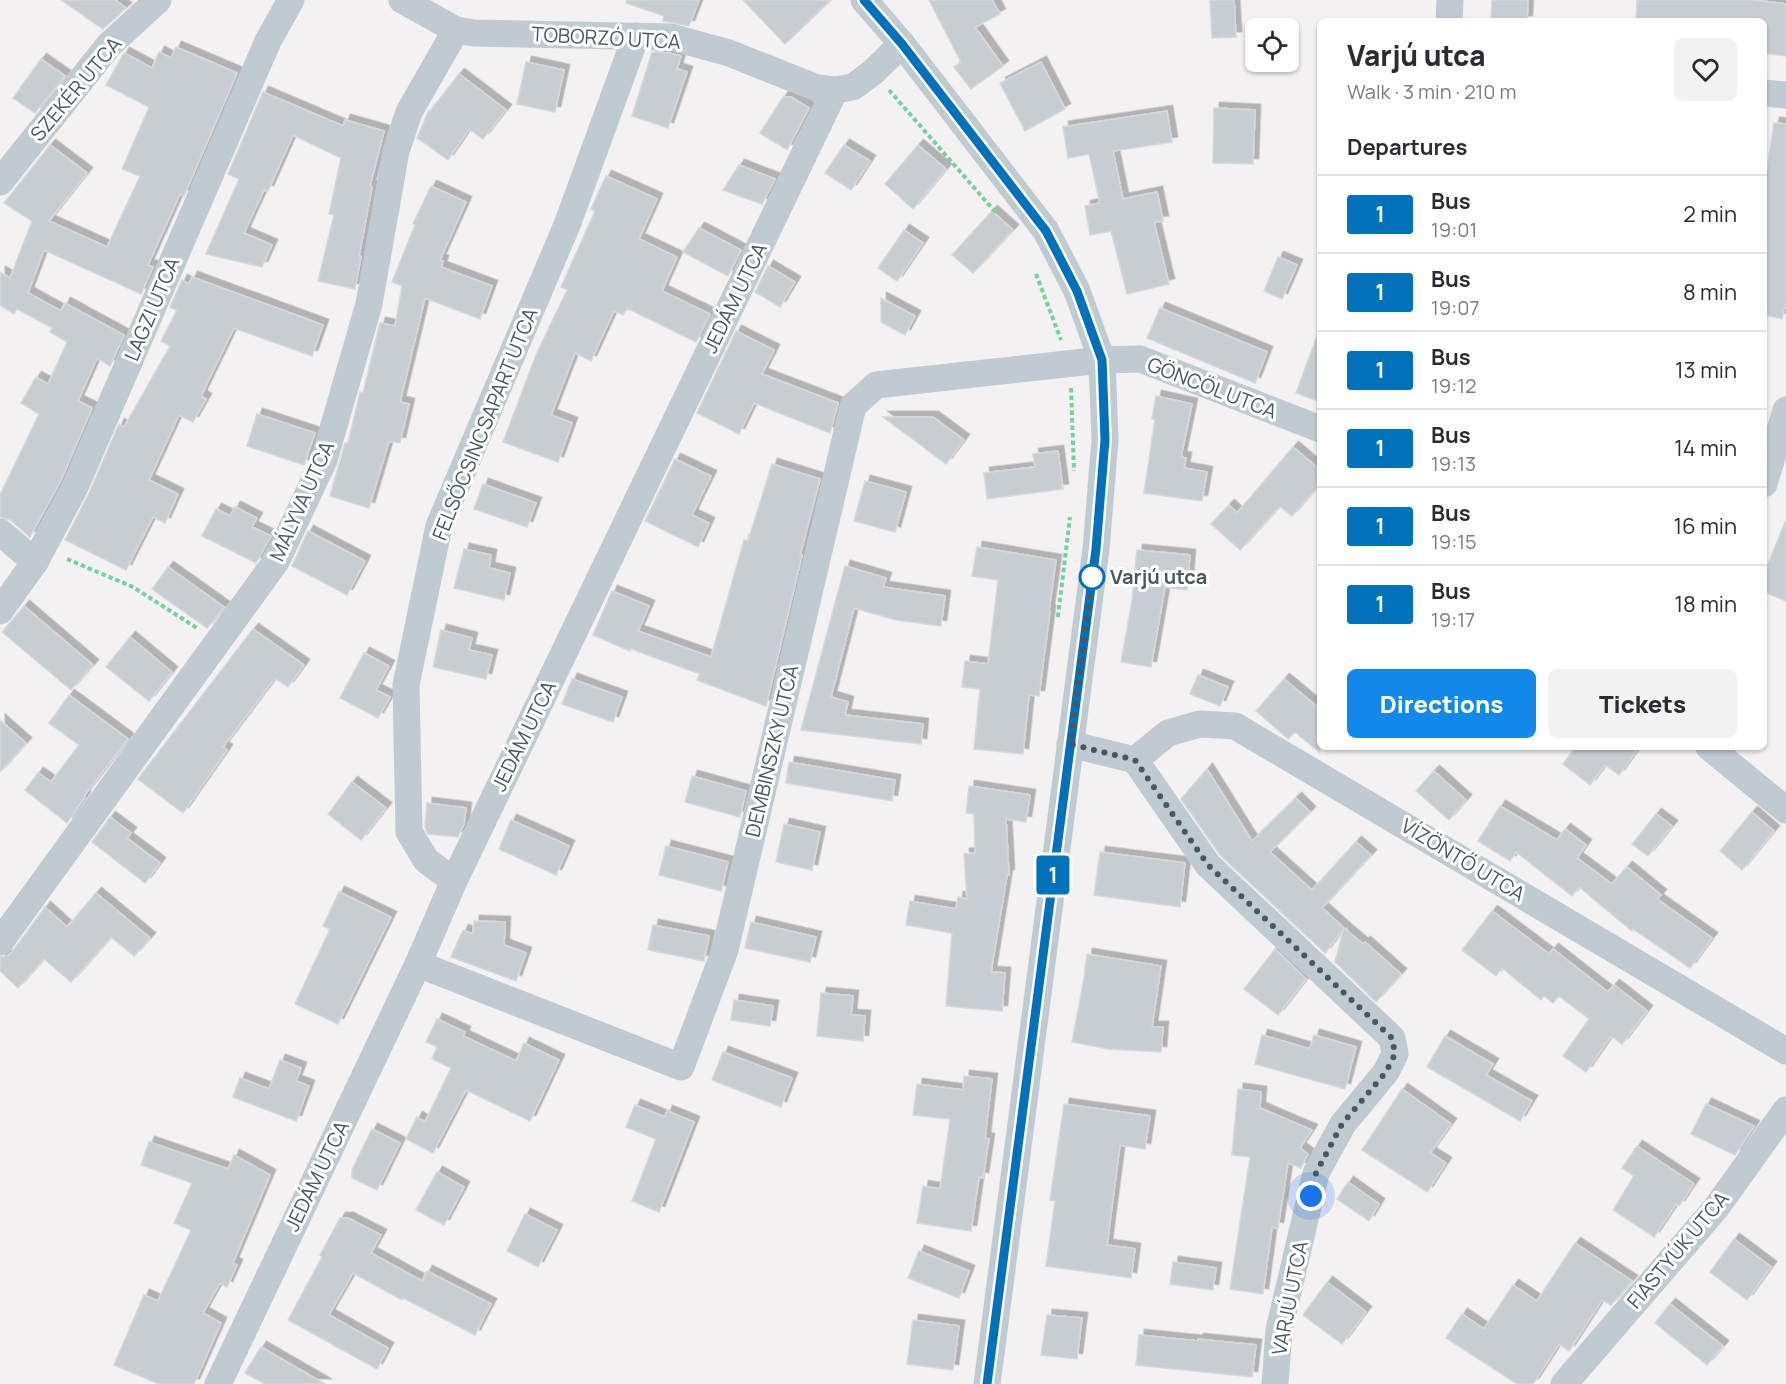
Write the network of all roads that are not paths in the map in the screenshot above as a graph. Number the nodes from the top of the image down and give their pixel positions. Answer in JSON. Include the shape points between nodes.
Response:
{"nodes":[{"id":1,"x":158,"y":0,"type":"edge"},
{"id":2,"x":291,"y":0,"type":"edge"},
{"id":3,"x":402,"y":0,"type":"edge"},
{"id":4,"x":864,"y":0,"type":"edge"},
{"id":5,"x":1450,"y":0,"type":"edge"},
{"id":6,"x":1449,"y":18,"type":"edge"},
{"id":7,"x":456,"y":30,"type":"junction"},
{"id":8,"x":636,"y":36,"type":"junction"},
{"id":9,"x":902,"y":44,"type":"junction"},
{"id":10,"x":835,"y":90,"type":"junction"},
{"id":11,"x":1767,"y":93,"type":"edge"},
{"id":12,"x":1786,"y":95,"type":"edge"},
{"id":13,"x":0,"y":182,"type":"edge"},
{"id":14,"x":1102,"y":360,"type":"junction"},
{"id":15,"x":1786,"y":410,"type":"edge"},
{"id":16,"x":1317,"y":428,"type":"edge"},
{"id":17,"x":1767,"y":474,"type":"edge"},
{"id":18,"x":0,"y":532,"type":"edge"},
{"id":19,"x":39,"y":555,"type":"junction"},
{"id":20,"x":0,"y":611,"type":"edge"},
{"id":21,"x":1070,"y":744,"type":"junction"},
{"id":22,"x":1713,"y":750,"type":"edge"},
{"id":23,"x":1135,"y":760,"type":"junction"},
{"id":24,"x":1786,"y":810,"type":"edge"},
{"id":25,"x":454,"y":881,"type":"junction"},
{"id":26,"x":0,"y":942,"type":"edge"},
{"id":27,"x":418,"y":964,"type":"junction"},
{"id":28,"x":1786,"y":1051,"type":"edge"},
{"id":29,"x":1786,"y":1110,"type":"edge"},
{"id":30,"x":218,"y":1384,"type":"edge"},
{"id":31,"x":987,"y":1384,"type":"edge"},
{"id":32,"x":1275,"y":1384,"type":"edge"},
{"id":33,"x":1564,"y":1384,"type":"edge"}],
"edges":[{"from":1,"to":13,"type":"street","name":"SZEKÉR UTCA","via":[[109,45]]},
{"from":2,"to":19,"type":"street","name":"LAGZI UTCA","via":[[268,41],[75,487]]},
{"from":3,"to":7,"type":"street","name":"TOBORZÓ UTCA"},
{"from":4,"to":9,"type":"street"},
{"from":5,"to":6,"type":"street"},
{"from":7,"to":8,"type":"street","name":"TOBORZÓ UTCA"},
{"from":7,"to":26,"type":"street","name":"MÁLYVA UTCA","via":[[409,112],[396,151],[369,304],[324,460],[277,560]]},
{"from":8,"to":10,"type":"street","name":"TOBORZÓ UTCA","via":[[671,37],[729,53],[817,88]]},
{"from":8,"to":25,"type":"street","name":"FELSŐCSINCSAPART UTCA","via":[[567,225],[439,526],[406,685],[409,832],[426,860]]},
{"from":9,"to":10,"type":"street","via":[[853,87]]},
{"from":9,"to":14,"type":"street","via":[[1046,231],[1077,291]]},
{"from":10,"to":25,"type":"street","name":"JEDÁM UTCA"},
{"from":11,"to":12,"type":"street"},
{"from":14,"to":16,"type":"street","name":"GÖNCÖL UTCA","via":[[1140,359]]},
{"from":14,"to":21,"type":"street","via":[[1105,440],[1096,549]]},
{"from":14,"to":27,"type":"street","name":"DEMBINSZKY UTCA","via":[[876,386],[853,406],[725,950],[681,1067]]},
{"from":15,"to":17,"type":"street"},
{"from":18,"to":19,"type":"street"},
{"from":19,"to":20,"type":"street","name":"LAGZI UTCA"},
{"from":21,"to":23,"type":"street"},
{"from":21,"to":31,"type":"street"},
{"from":22,"to":24,"type":"street"},
{"from":23,"to":28,"type":"street","name":"VÍZÖNTŐ UTCA","via":[[1168,733],[1200,724],[1235,726]]},
{"from":23,"to":32,"type":"street","name":"VARJÚ UTCA","via":[[1208,865],[1392,1038],[1395,1054],[1386,1072],[1342,1124],[1316,1173],[1279,1330]]},
{"from":25,"to":27,"type":"street","name":"JEDÁM UTCA"},
{"from":27,"to":30,"type":"street","name":"JEDÁM UTCA"},
{"from":29,"to":33,"type":"street","name":"FIASTYÚK UTCA","via":[[1716,1208]]}]}
